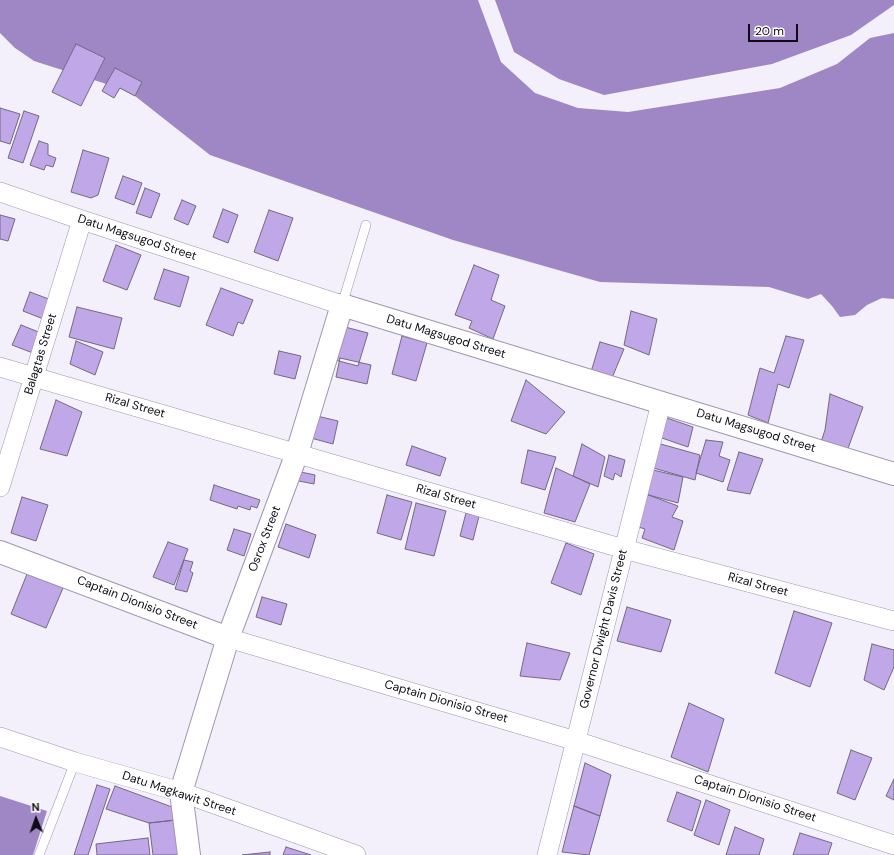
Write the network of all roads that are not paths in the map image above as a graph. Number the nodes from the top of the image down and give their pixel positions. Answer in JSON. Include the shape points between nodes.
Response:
{"nodes":[{"id":1,"x":0,"y":192,"type":"edge"},
{"id":2,"x":82,"y":220,"type":"junction"},
{"id":3,"x":366,"y":225,"type":"dead end"},
{"id":4,"x":342,"y":305,"type":"junction"},
{"id":5,"x":0,"y":367,"type":"edge"},
{"id":6,"x":34,"y":377,"type":"junction"},
{"id":7,"x":661,"y":402,"type":"junction"},
{"id":8,"x":297,"y":453,"type":"junction"},
{"id":9,"x":894,"y":474,"type":"edge"},
{"id":10,"x":0,"y":487,"type":"edge"},
{"id":11,"x":624,"y":549,"type":"junction"},
{"id":12,"x":0,"y":552,"type":"edge"},
{"id":13,"x":894,"y":621,"type":"edge"},
{"id":14,"x":228,"y":638,"type":"junction"},
{"id":15,"x":0,"y":737,"type":"edge"},
{"id":16,"x":576,"y":740,"type":"junction"},
{"id":17,"x":75,"y":762,"type":"junction"},
{"id":18,"x":181,"y":792,"type":"junction"},
{"id":19,"x":894,"y":845,"type":"edge"},
{"id":20,"x":39,"y":855,"type":"edge"},
{"id":21,"x":189,"y":855,"type":"edge"},
{"id":22,"x":356,"y":855,"type":"edge"},
{"id":23,"x":547,"y":855,"type":"edge"}],
"edges":[{"from":1,"to":2,"type":"street","name":"Datu Magsugod Street"},
{"from":2,"to":4,"type":"street","name":"Datu Magsugod Street"},
{"from":2,"to":6,"type":"street","name":"Balagtas Street"},
{"from":3,"to":4,"type":"lane","name":"Osrox Street"},
{"from":4,"to":7,"type":"street","name":"Datu Magsugod Street"},
{"from":4,"to":8,"type":"street","name":"Osrox Street"},
{"from":5,"to":6,"type":"street","name":"Rizal Street"},
{"from":6,"to":8,"type":"street","name":"Rizal Street"},
{"from":6,"to":10,"type":"street","name":"Balagtas Street"},
{"from":7,"to":9,"type":"street","name":"Datu Magsugod Street"},
{"from":7,"to":11,"type":"street","name":"Governor Dwight Davis Street"},
{"from":8,"to":11,"type":"street","name":"Rizal Street"},
{"from":8,"to":14,"type":"street","name":"Osrox Street"},
{"from":11,"to":13,"type":"street","name":"Rizal Street"},
{"from":11,"to":16,"type":"street","name":"Governor Dwight Davis Street"},
{"from":12,"to":14,"type":"street","name":"Captain Dionisio Street"},
{"from":14,"to":16,"type":"street","name":"Captain Dionisio Street"},
{"from":14,"to":18,"type":"street","name":"Osrox Street"},
{"from":15,"to":17,"type":"street","name":"Datu Magkawit Street"},
{"from":16,"to":19,"type":"street","name":"Captain Dionisio Street"},
{"from":16,"to":23,"type":"street","name":"Governor Dwight Davis Street"},
{"from":17,"to":18,"type":"street","name":"Datu Magkawit Street"},
{"from":17,"to":20,"type":"lane"},
{"from":18,"to":21,"type":"street","name":"Osrox Street"},
{"from":18,"to":22,"type":"street","name":"Datu Magkawit Street"}]}
